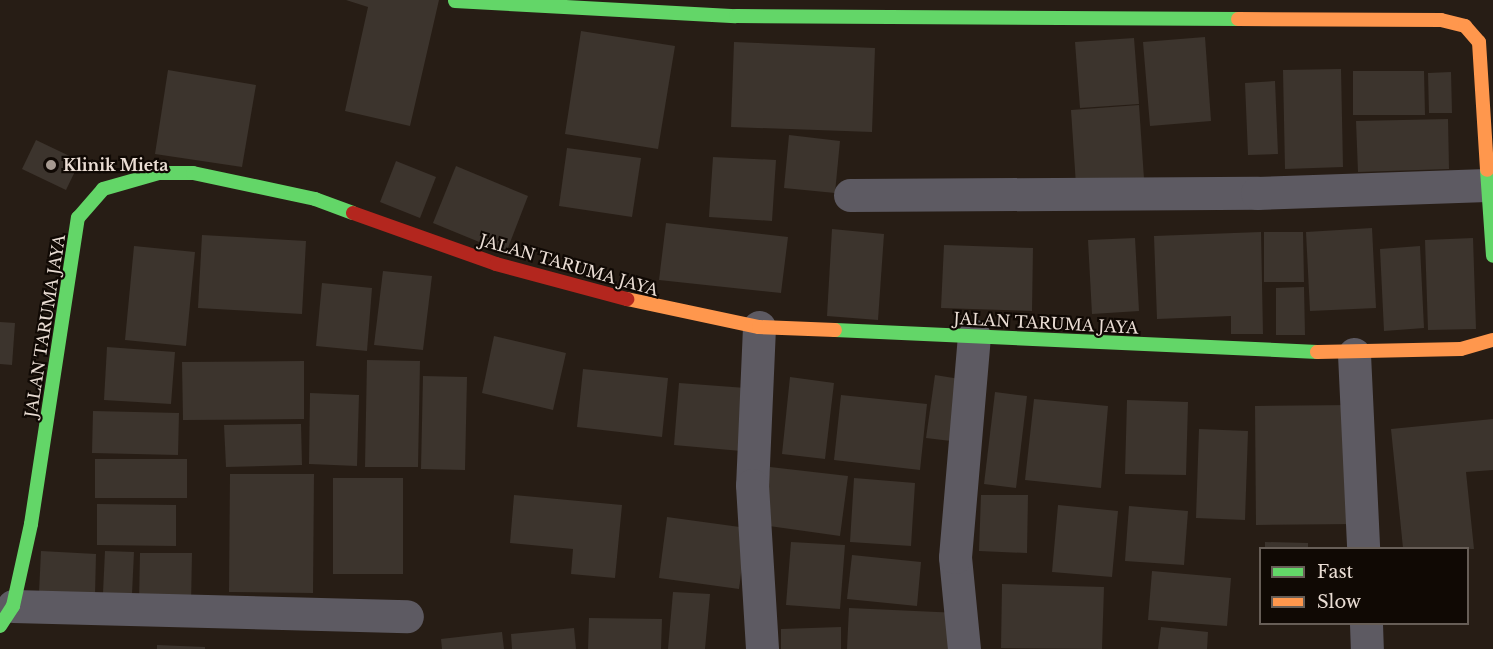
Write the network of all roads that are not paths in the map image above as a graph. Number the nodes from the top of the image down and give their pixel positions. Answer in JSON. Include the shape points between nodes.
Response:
{"nodes":[{"id":1,"x":455,"y":1,"type":"edge"},
{"id":2,"x":1487,"y":185,"type":"junction"},
{"id":3,"x":850,"y":195,"type":"dead end"},
{"id":4,"x":1493,"y":256,"type":"edge"},
{"id":5,"x":759,"y":327,"type":"junction"},
{"id":6,"x":974,"y":336,"type":"junction"},
{"id":7,"x":1493,"y":340,"type":"edge"},
{"id":8,"x":1354,"y":354,"type":"junction"},
{"id":9,"x":1363,"y":547,"type":"edge"},
{"id":10,"x":6,"y":616,"type":"edge"},
{"id":11,"x":407,"y":616,"type":"dead end"},
{"id":12,"x":1366,"y":625,"type":"edge"},
{"id":13,"x":762,"y":649,"type":"edge"},
{"id":14,"x":964,"y":649,"type":"edge"},
{"id":15,"x":1367,"y":649,"type":"edge"}],
"edges":[{"from":1,"to":2,"type":"main road","via":[[736,16],[1441,20],[1465,26],[1479,42]]},
{"from":2,"to":3,"type":"street","via":[[1257,193]]},
{"from":2,"to":4,"type":"main road"},
{"from":5,"to":6,"type":"main road","name":"JALAN TARUMA JAYA"},
{"from":5,"to":10,"type":"main road","name":"JALAN TARUMA JAYA","via":[[667,310],[496,264],[315,199],[193,173],[159,173],[103,189],[78,218],[31,524]]},
{"from":5,"to":13,"type":"street","via":[[752,485]]},
{"from":6,"to":8,"type":"main road","name":"JALAN TARUMA JAYA"},
{"from":6,"to":14,"type":"street","via":[[955,557]]},
{"from":7,"to":8,"type":"main road","name":"JALAN TARUMA JAYA","via":[[1461,349]]},
{"from":8,"to":9,"type":"street"},
{"from":10,"to":11,"type":"street"},
{"from":12,"to":15,"type":"street"}]}
